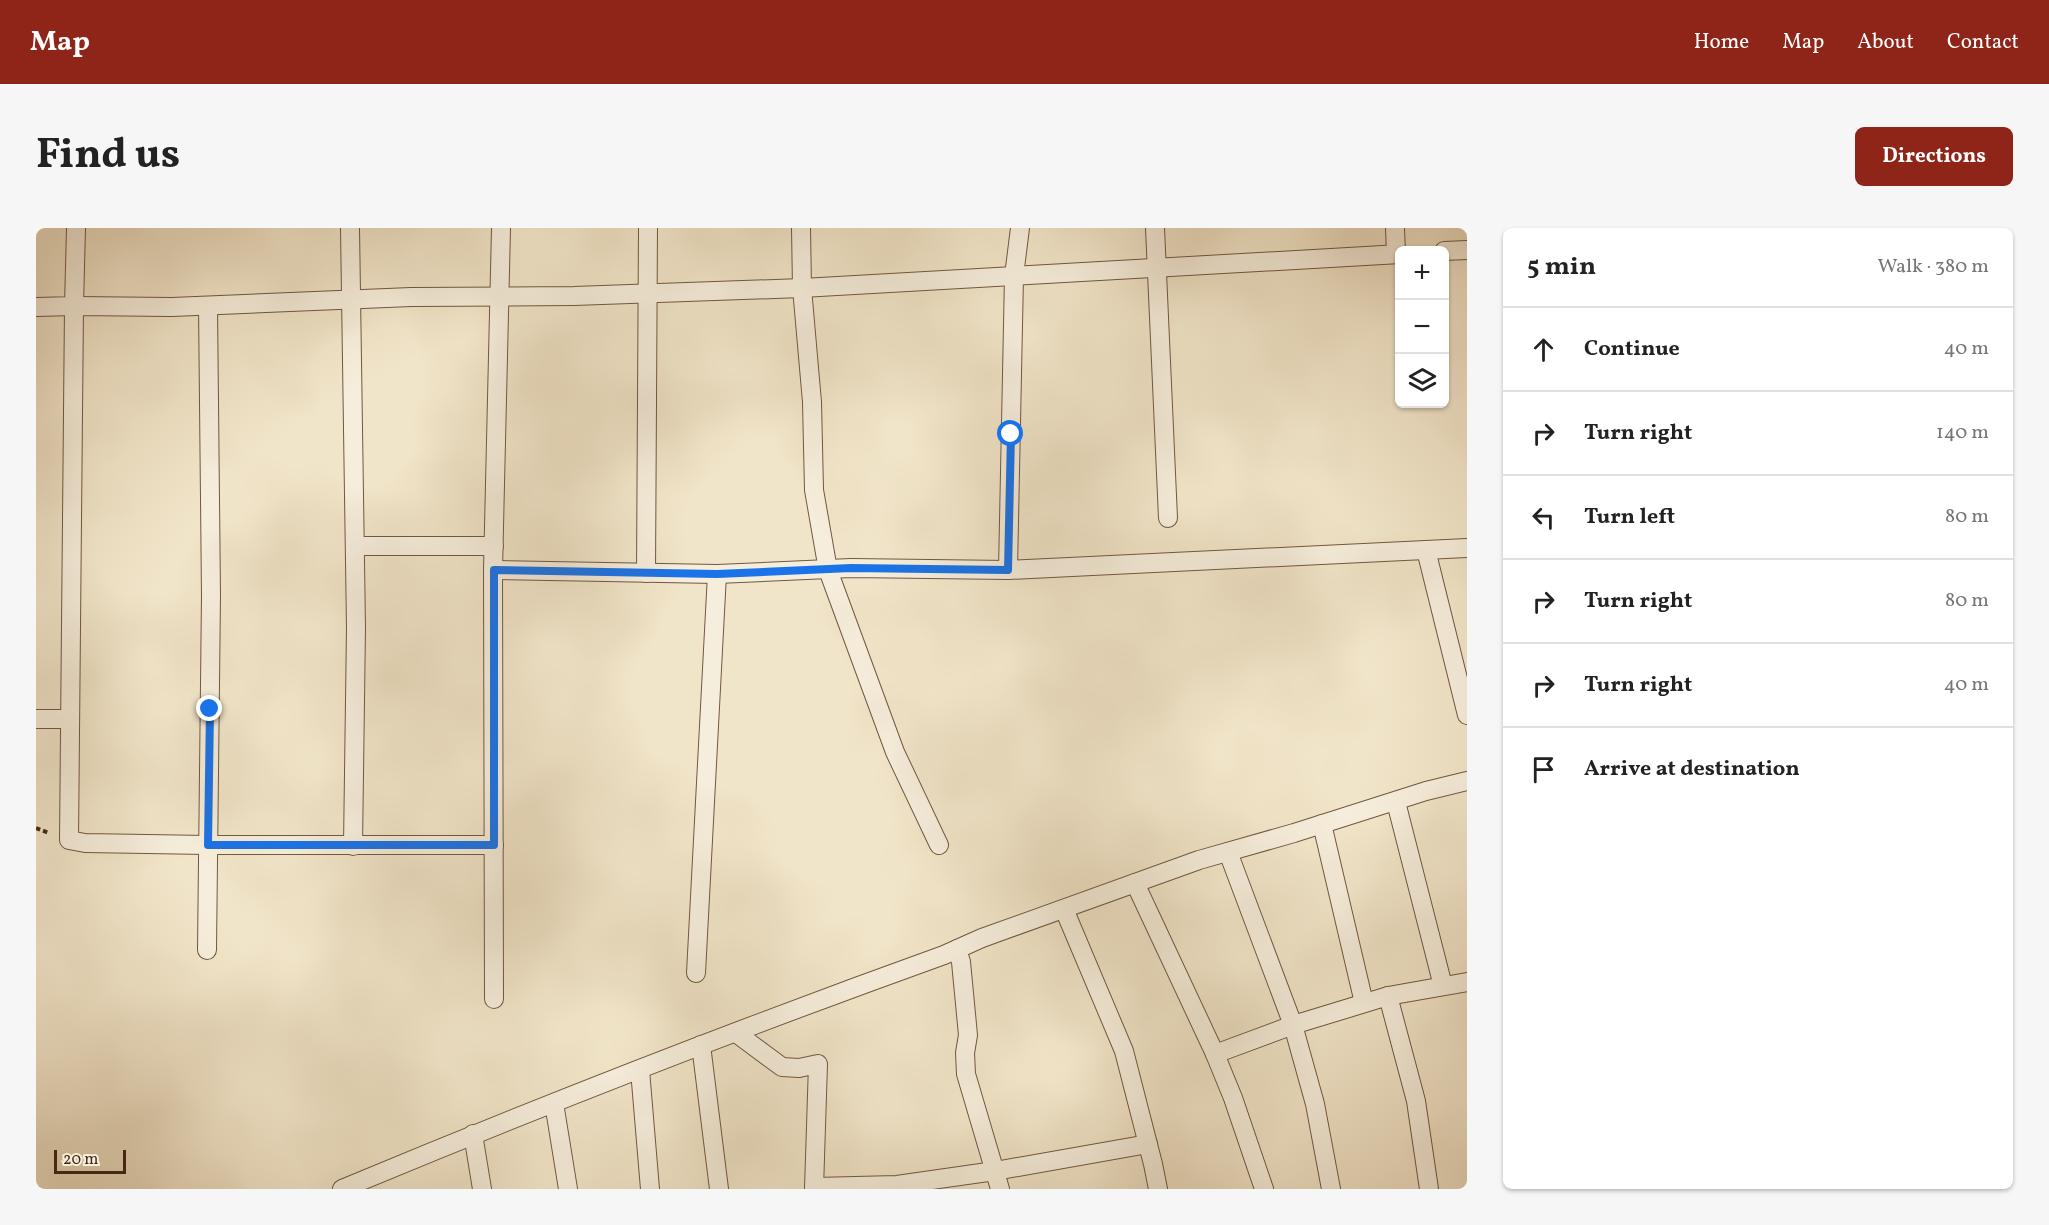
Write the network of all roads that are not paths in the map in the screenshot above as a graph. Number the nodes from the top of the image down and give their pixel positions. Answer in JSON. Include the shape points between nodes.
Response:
{"nodes":[{"id":1,"x":76,"y":228,"type":"edge"},
{"id":2,"x":350,"y":228,"type":"edge"},
{"id":3,"x":501,"y":228,"type":"edge"},
{"id":4,"x":648,"y":228,"type":"edge"},
{"id":5,"x":801,"y":228,"type":"edge"},
{"id":6,"x":1020,"y":228,"type":"edge"},
{"id":7,"x":1155,"y":228,"type":"edge"},
{"id":8,"x":1395,"y":228,"type":"edge"},
{"id":9,"x":1397,"y":246,"type":"edge"},
{"id":10,"x":1467,"y":250,"type":"edge"},
{"id":11,"x":1449,"y":251,"type":"edge"},
{"id":12,"x":1395,"y":254,"type":"edge"},
{"id":13,"x":1156,"y":268,"type":"junction"},
{"id":14,"x":1014,"y":276,"type":"junction"},
{"id":15,"x":802,"y":288,"type":"junction"},
{"id":16,"x":647,"y":293,"type":"junction"},
{"id":17,"x":501,"y":297,"type":"junction"},
{"id":18,"x":351,"y":300,"type":"junction"},
{"id":19,"x":74,"y":306,"type":"junction"},
{"id":20,"x":208,"y":306,"type":"junction"},
{"id":21,"x":36,"y":307,"type":"edge"},
{"id":22,"x":1168,"y":518,"type":"dead end"},
{"id":23,"x":355,"y":546,"type":"junction"},
{"id":24,"x":494,"y":546,"type":"junction"},
{"id":25,"x":1467,"y":548,"type":"edge"},
{"id":26,"x":1426,"y":550,"type":"junction"},
{"id":27,"x":494,"y":570,"type":"junction"},
{"id":28,"x":828,"y":570,"type":"junction"},
{"id":29,"x":1008,"y":570,"type":"junction"},
{"id":30,"x":646,"y":573,"type":"junction"},
{"id":31,"x":717,"y":574,"type":"junction"},
{"id":32,"x":1467,"y":715,"type":"edge"},
{"id":33,"x":36,"y":719,"type":"edge"},
{"id":34,"x":70,"y":719,"type":"junction"},
{"id":35,"x":1467,"y":781,"type":"edge"},
{"id":36,"x":1396,"y":802,"type":"junction"},
{"id":37,"x":1322,"y":824,"type":"junction"},
{"id":38,"x":208,"y":845,"type":"junction"},
{"id":39,"x":494,"y":845,"type":"junction"},
{"id":40,"x":939,"y":845,"type":"dead end"},
{"id":41,"x":353,"y":846,"type":"junction"},
{"id":42,"x":1228,"y":852,"type":"junction"},
{"id":43,"x":1135,"y":883,"type":"junction"},
{"id":44,"x":1064,"y":909,"type":"junction"},
{"id":45,"x":957,"y":949,"type":"junction"},
{"id":46,"x":207,"y":950,"type":"dead end"},
{"id":47,"x":696,"y":973,"type":"dead end"},
{"id":48,"x":1467,"y":982,"type":"edge"},
{"id":49,"x":1443,"y":986,"type":"junction"},
{"id":50,"x":1388,"y":996,"type":"junction"},
{"id":51,"x":494,"y":999,"type":"dead end"},
{"id":52,"x":1364,"y":1003,"type":"junction"},
{"id":53,"x":1293,"y":1025,"type":"junction"},
{"id":54,"x":736,"y":1033,"type":"junction"},
{"id":55,"x":701,"y":1046,"type":"junction"},
{"id":56,"x":1215,"y":1054,"type":"junction"},
{"id":57,"x":640,"y":1070,"type":"junction"},
{"id":58,"x":554,"y":1103,"type":"junction"},
{"id":59,"x":473,"y":1134,"type":"junction"},
{"id":60,"x":1148,"y":1144,"type":"junction"},
{"id":61,"x":997,"y":1180,"type":"edge"},
{"id":62,"x":897,"y":1187,"type":"edge"},
{"id":63,"x":814,"y":1188,"type":"edge"},
{"id":64,"x":342,"y":1189,"type":"edge"},
{"id":65,"x":482,"y":1189,"type":"edge"},
{"id":66,"x":568,"y":1189,"type":"edge"},
{"id":67,"x":650,"y":1189,"type":"edge"},
{"id":68,"x":719,"y":1189,"type":"edge"},
{"id":69,"x":1158,"y":1189,"type":"edge"},
{"id":70,"x":1264,"y":1189,"type":"edge"},
{"id":71,"x":1331,"y":1189,"type":"edge"},
{"id":72,"x":1429,"y":1189,"type":"edge"}],
"edges":[{"from":1,"to":19,"type":"street"},
{"from":2,"to":18,"type":"street"},
{"from":3,"to":17,"type":"street"},
{"from":4,"to":16,"type":"street"},
{"from":5,"to":15,"type":"street"},
{"from":6,"to":14,"type":"street"},
{"from":7,"to":13,"type":"street"},
{"from":8,"to":9,"type":"street"},
{"from":10,"to":11,"type":"street"},
{"from":12,"to":13,"type":"street"},
{"from":13,"to":14,"type":"street"},
{"from":13,"to":22,"type":"street"},
{"from":14,"to":15,"type":"street"},
{"from":14,"to":29,"type":"street"},
{"from":15,"to":16,"type":"street"},
{"from":15,"to":28,"type":"street","via":[[812,402],[814,490]]},
{"from":16,"to":17,"type":"street"},
{"from":16,"to":30,"type":"street"},
{"from":17,"to":18,"type":"street"},
{"from":17,"to":24,"type":"street"},
{"from":18,"to":20,"type":"street"},
{"from":18,"to":23,"type":"street"},
{"from":19,"to":20,"type":"street"},
{"from":19,"to":21,"type":"street"},
{"from":19,"to":34,"type":"street"},
{"from":20,"to":38,"type":"street","via":[[212,596]]},
{"from":23,"to":24,"type":"street"},
{"from":23,"to":41,"type":"street"},
{"from":24,"to":27,"type":"street"},
{"from":25,"to":26,"type":"street"},
{"from":26,"to":29,"type":"street"},
{"from":26,"to":32,"type":"street"},
{"from":27,"to":30,"type":"street"},
{"from":27,"to":39,"type":"street"},
{"from":28,"to":29,"type":"street"},
{"from":28,"to":31,"type":"street"},
{"from":28,"to":40,"type":"street","via":[[895,752]]},
{"from":30,"to":31,"type":"street"},
{"from":31,"to":47,"type":"street"},
{"from":33,"to":34,"type":"street"},
{"from":34,"to":38,"type":"street","via":[[69,840]]},
{"from":35,"to":36,"type":"street"},
{"from":36,"to":37,"type":"street"},
{"from":36,"to":49,"type":"street"},
{"from":37,"to":42,"type":"street"},
{"from":37,"to":52,"type":"street"},
{"from":38,"to":41,"type":"street"},
{"from":38,"to":46,"type":"street"},
{"from":39,"to":41,"type":"street"},
{"from":39,"to":51,"type":"street"},
{"from":42,"to":43,"type":"street"},
{"from":42,"to":53,"type":"street"},
{"from":43,"to":44,"type":"street"},
{"from":43,"to":56,"type":"street"},
{"from":44,"to":45,"type":"street"},
{"from":44,"to":60,"type":"street","via":[[1124,1051]]},
{"from":45,"to":54,"type":"street"},
{"from":45,"to":61,"type":"street","via":[[969,1035],[966,1074]]},
{"from":48,"to":49,"type":"street"},
{"from":49,"to":50,"type":"street"},
{"from":50,"to":52,"type":"street"},
{"from":50,"to":72,"type":"street","via":[[1416,1101]]},
{"from":52,"to":53,"type":"street"},
{"from":53,"to":56,"type":"street"},
{"from":53,"to":71,"type":"street","via":[[1315,1104]]},
{"from":54,"to":55,"type":"street"},
{"from":54,"to":63,"type":"street","via":[[782,1067],[818,1064]]},
{"from":55,"to":57,"type":"street"},
{"from":55,"to":68,"type":"street"},
{"from":56,"to":70,"type":"street"},
{"from":57,"to":58,"type":"street"},
{"from":57,"to":67,"type":"street"},
{"from":58,"to":59,"type":"street"},
{"from":58,"to":66,"type":"street"},
{"from":59,"to":64,"type":"street"},
{"from":59,"to":65,"type":"street"},
{"from":60,"to":61,"type":"street"},
{"from":60,"to":69,"type":"street"},
{"from":61,"to":62,"type":"street"},
{"from":62,"to":63,"type":"street"}]}
